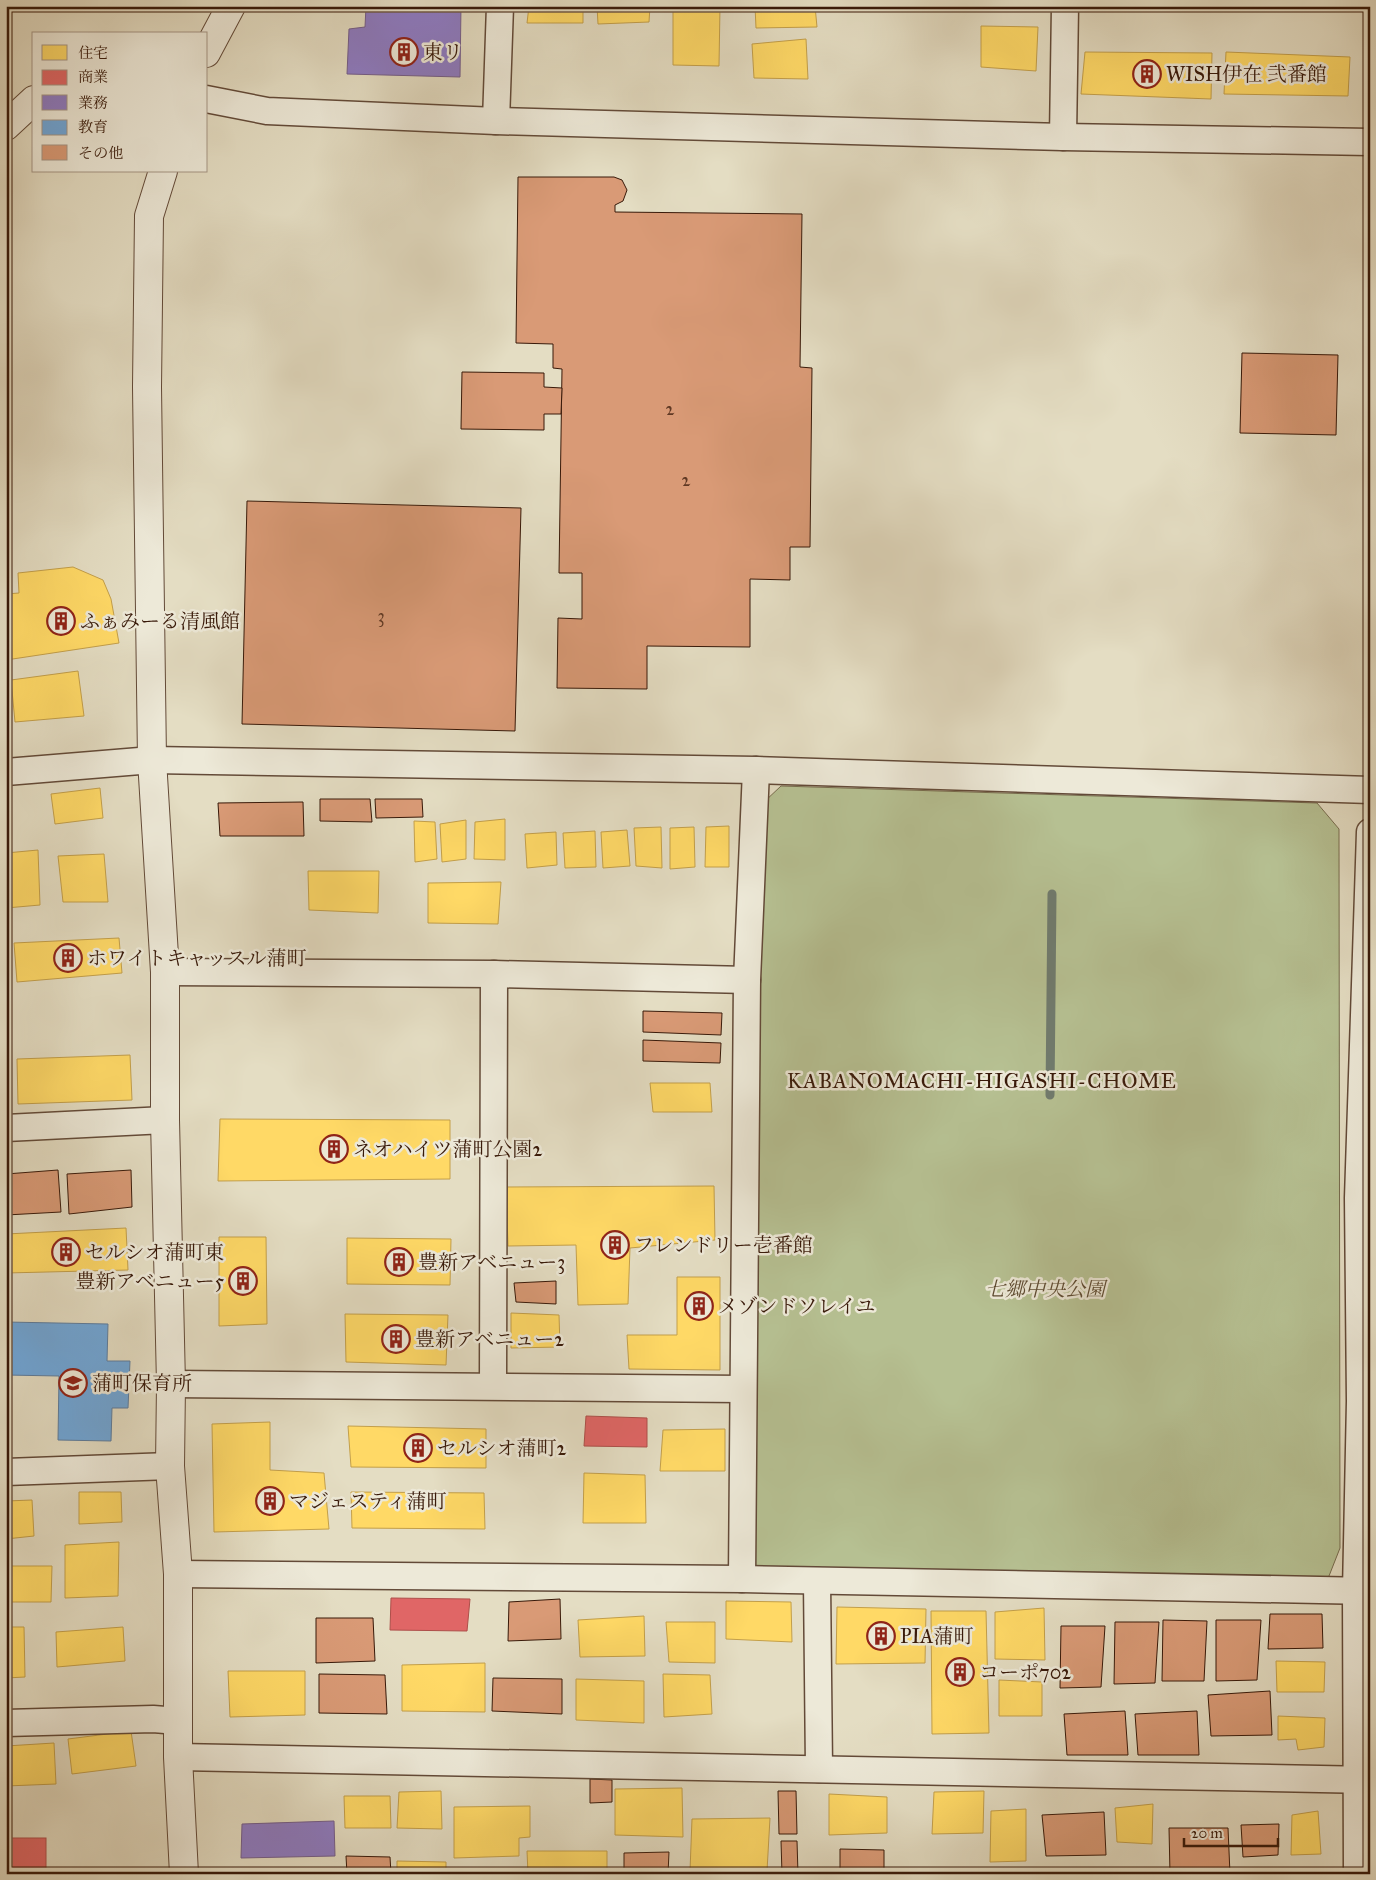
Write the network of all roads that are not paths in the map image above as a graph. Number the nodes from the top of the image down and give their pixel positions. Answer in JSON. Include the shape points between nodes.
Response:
{"nodes":[{"id":1,"x":231,"y":6,"type":"edge"},
{"id":2,"x":500,"y":6,"type":"edge"},
{"id":3,"x":1065,"y":6,"type":"edge"},
{"id":4,"x":208,"y":49,"type":"edge"},
{"id":5,"x":208,"y":99,"type":"edge"},
{"id":6,"x":32,"y":102,"type":"edge"},
{"id":7,"x":496,"y":121,"type":"junction"},
{"id":8,"x":6,"y":126,"type":"edge"},
{"id":9,"x":1063,"y":137,"type":"junction"},
{"id":10,"x":1370,"y":142,"type":"edge"},
{"id":11,"x":163,"y":172,"type":"edge"},
{"id":12,"x":152,"y":760,"type":"junction"},
{"id":13,"x":756,"y":770,"type":"junction"},
{"id":14,"x":6,"y":772,"type":"edge"},
{"id":15,"x":1370,"y":790,"type":"edge"},
{"id":16,"x":1370,"y":832,"type":"edge"},
{"id":17,"x":165,"y":972,"type":"junction"},
{"id":18,"x":494,"y":974,"type":"junction"},
{"id":19,"x":748,"y":980,"type":"junction"},
{"id":20,"x":1367,"y":996,"type":"edge"},
{"id":21,"x":165,"y":1120,"type":"junction"},
{"id":22,"x":6,"y":1128,"type":"edge"},
{"id":23,"x":1364,"y":1198,"type":"edge"},
{"id":24,"x":171,"y":1384,"type":"junction"},
{"id":25,"x":493,"y":1386,"type":"junction"},
{"id":26,"x":743,"y":1389,"type":"junction"},
{"id":27,"x":1365,"y":1401,"type":"edge"},
{"id":28,"x":170,"y":1466,"type":"junction"},
{"id":29,"x":6,"y":1472,"type":"edge"},
{"id":30,"x":178,"y":1574,"type":"junction"},
{"id":31,"x":742,"y":1579,"type":"junction"},
{"id":32,"x":817,"y":1580,"type":"junction"},
{"id":33,"x":1363,"y":1591,"type":"edge"},
{"id":34,"x":178,"y":1721,"type":"junction"},
{"id":35,"x":6,"y":1723,"type":"edge"},
{"id":36,"x":178,"y":1758,"type":"junction"},
{"id":37,"x":819,"y":1769,"type":"junction"},
{"id":38,"x":1364,"y":1779,"type":"edge"},
{"id":39,"x":184,"y":1874,"type":"edge"},
{"id":40,"x":1357,"y":1874,"type":"edge"}],
"edges":[{"from":1,"to":4,"type":"street"},
{"from":2,"to":7,"type":"street"},
{"from":3,"to":9,"type":"street"},
{"from":5,"to":7,"type":"street","via":[[267,111]]},
{"from":6,"to":8,"type":"street"},
{"from":7,"to":9,"type":"street"},
{"from":9,"to":10,"type":"street"},
{"from":11,"to":12,"type":"street","via":[[149,216],[147,331]]},
{"from":12,"to":13,"type":"street"},
{"from":12,"to":14,"type":"street"},
{"from":12,"to":17,"type":"street"},
{"from":13,"to":15,"type":"street"},
{"from":13,"to":19,"type":"street"},
{"from":16,"to":20,"type":"street"},
{"from":17,"to":18,"type":"street"},
{"from":17,"to":21,"type":"street"},
{"from":18,"to":19,"type":"street"},
{"from":18,"to":25,"type":"street"},
{"from":19,"to":26,"type":"street"},
{"from":20,"to":23,"type":"street"},
{"from":21,"to":22,"type":"street"},
{"from":21,"to":24,"type":"street"},
{"from":23,"to":27,"type":"street"},
{"from":24,"to":25,"type":"street"},
{"from":24,"to":28,"type":"street"},
{"from":25,"to":26,"type":"street"},
{"from":26,"to":31,"type":"street"},
{"from":27,"to":33,"type":"street"},
{"from":28,"to":29,"type":"street"},
{"from":28,"to":30,"type":"street"},
{"from":30,"to":31,"type":"street"},
{"from":30,"to":34,"type":"street"},
{"from":31,"to":32,"type":"street"},
{"from":32,"to":33,"type":"street"},
{"from":32,"to":37,"type":"street"},
{"from":33,"to":38,"type":"street"},
{"from":34,"to":35,"type":"street"},
{"from":34,"to":36,"type":"street"},
{"from":36,"to":37,"type":"street"},
{"from":36,"to":39,"type":"street"},
{"from":37,"to":38,"type":"street"},
{"from":38,"to":40,"type":"street"}]}
